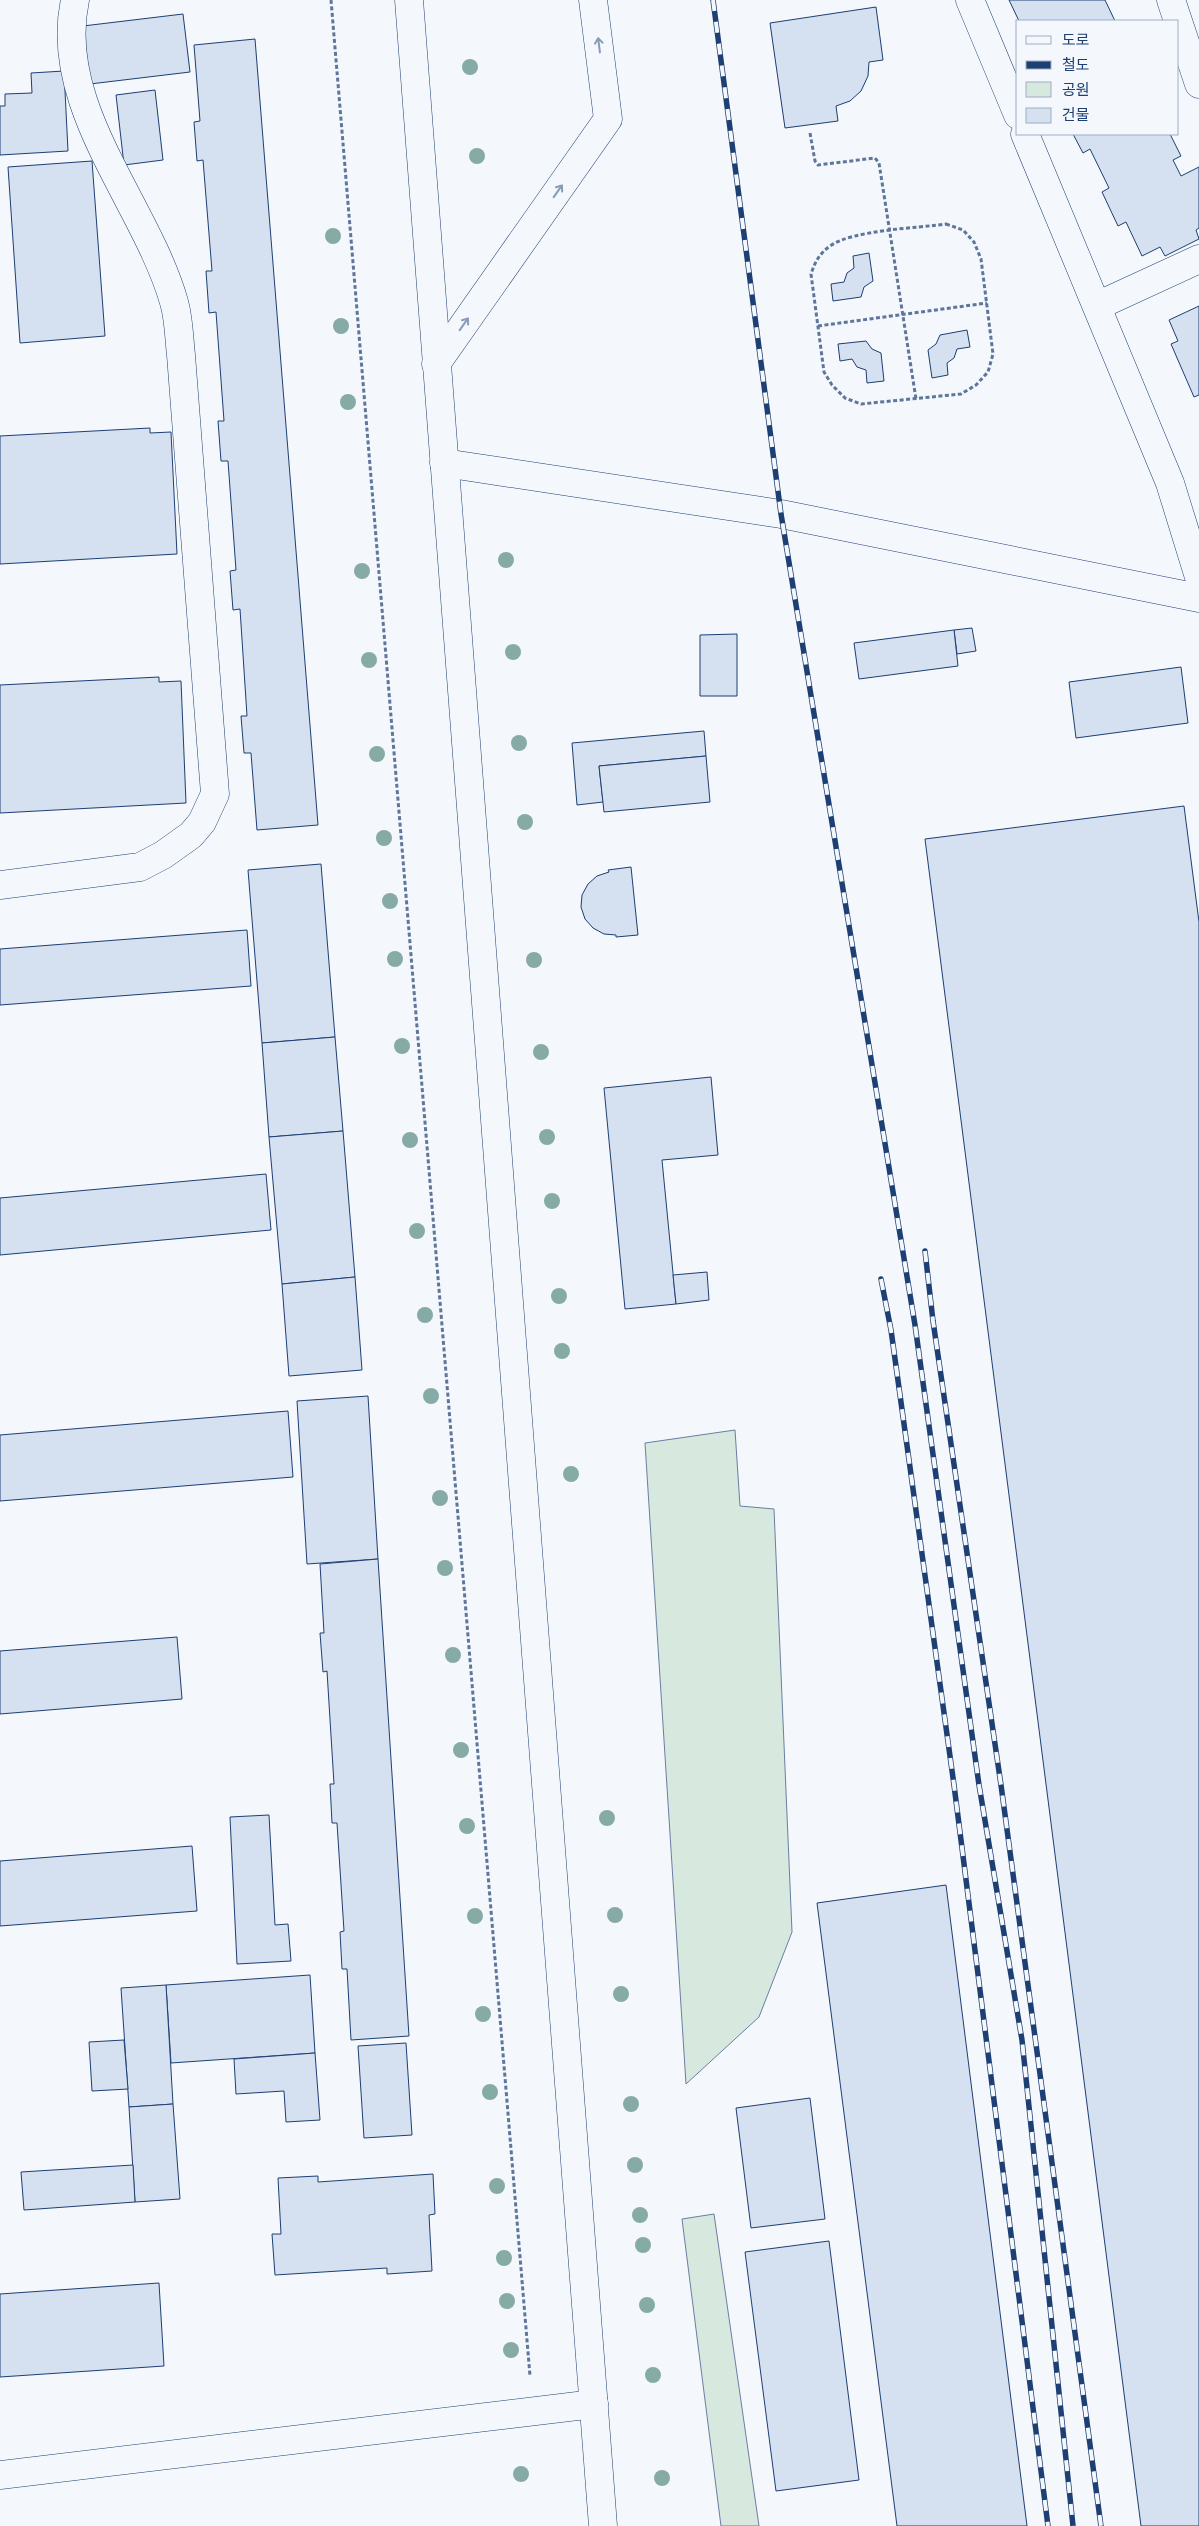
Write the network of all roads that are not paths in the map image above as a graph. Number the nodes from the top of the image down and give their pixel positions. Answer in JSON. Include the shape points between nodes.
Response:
{"nodes":[{"id":1,"x":75,"y":0,"type":"edge"},
{"id":2,"x":408,"y":0,"type":"edge"},
{"id":3,"x":593,"y":0,"type":"edge"},
{"id":4,"x":970,"y":0,"type":"edge"},
{"id":5,"x":1171,"y":0,"type":"edge"},
{"id":6,"x":1178,"y":20,"type":"edge"},
{"id":7,"x":1179,"y":24,"type":"edge"},
{"id":8,"x":1199,"y":84,"type":"edge"},
{"id":9,"x":1016,"y":110,"type":"edge"},
{"id":10,"x":1025,"y":135,"type":"edge"},
{"id":11,"x":1199,"y":259,"type":"edge"},
{"id":12,"x":1097,"y":306,"type":"junction"},
{"id":13,"x":436,"y":364,"type":"junction"},
{"id":14,"x":444,"y":463,"type":"junction"},
{"id":15,"x":1199,"y":577,"type":"edge"},
{"id":16,"x":1199,"y":598,"type":"edge"},
{"id":17,"x":0,"y":885,"type":"edge"},
{"id":18,"x":594,"y":2404,"type":"junction"},
{"id":19,"x":0,"y":2475,"type":"edge"},
{"id":20,"x":603,"y":2526,"type":"edge"}],
"edges":[{"from":1,"to":17,"type":"main road","via":[[71,39],[79,92],[146,232],[175,303],[216,794],[202,822],[191,835],[140,867]]},
{"from":2,"to":13,"type":"main road"},
{"from":13,"to":3,"type":"main road","one_way":true,"via":[[608,119]]},
{"from":4,"to":9,"type":"main road"},
{"from":5,"to":6,"type":"main road"},
{"from":7,"to":8,"type":"main road"},
{"from":10,"to":12,"type":"main road"},
{"from":11,"to":12,"type":"main road"},
{"from":12,"to":15,"type":"main road","via":[[1170,483]]},
{"from":13,"to":14,"type":"main road"},
{"from":14,"to":16,"type":"main road","via":[[781,514]]},
{"from":14,"to":18,"type":"main road"},
{"from":18,"to":19,"type":"main road"},
{"from":18,"to":20,"type":"main road"}]}
